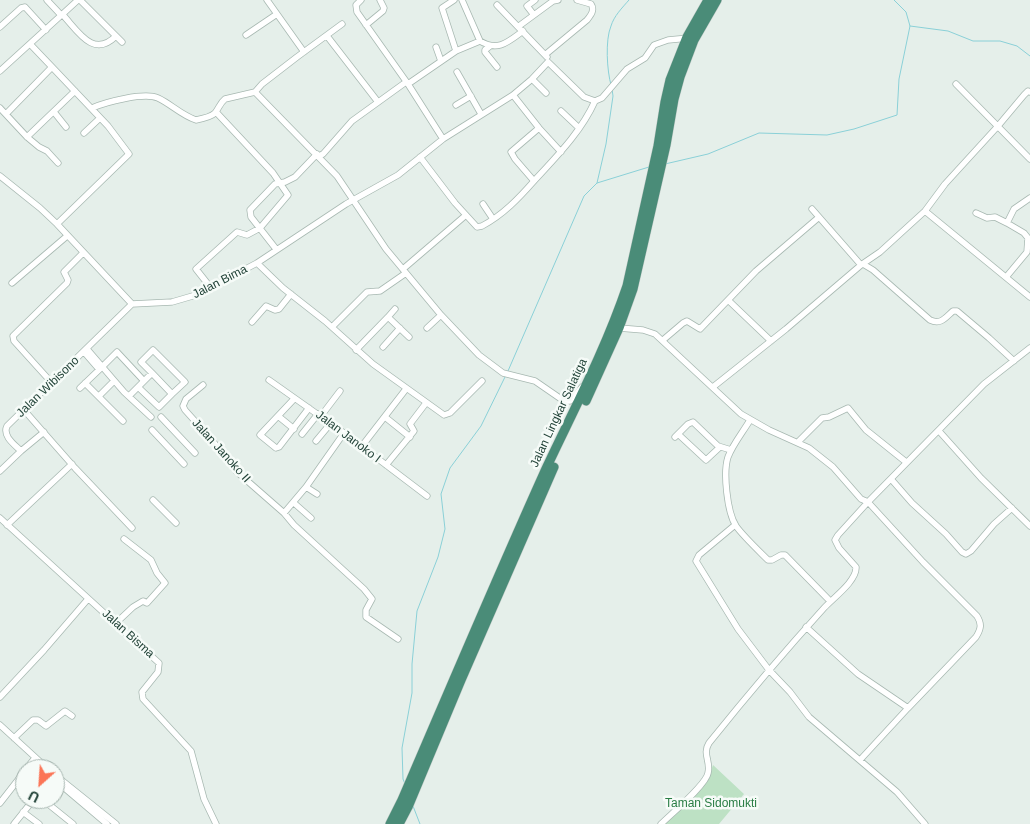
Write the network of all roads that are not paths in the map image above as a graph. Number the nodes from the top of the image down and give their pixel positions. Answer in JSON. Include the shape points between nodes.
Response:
{"nodes":[{"id":1,"x":47,"y":0,"type":"edge"},
{"id":2,"x":77,"y":0,"type":"edge"},
{"id":3,"x":267,"y":0,"type":"edge"},
{"id":4,"x":361,"y":0,"type":"edge"},
{"id":5,"x":380,"y":0,"type":"edge"},
{"id":6,"x":454,"y":0,"type":"edge"},
{"id":7,"x":462,"y":0,"type":"edge"},
{"id":8,"x":535,"y":0,"type":"edge"},
{"id":9,"x":555,"y":0,"type":"edge"},
{"id":10,"x":577,"y":0,"type":"edge"},
{"id":11,"x":708,"y":0,"type":"edge"},
{"id":12,"x":717,"y":0,"type":"edge"},
{"id":13,"x":497,"y":6,"type":"dead end"},
{"id":14,"x":277,"y":14,"type":"junction"},
{"id":15,"x":62,"y":15,"type":"junction"},
{"id":16,"x":534,"y":15,"type":"junction"},
{"id":17,"x":342,"y":24,"type":"dead end"},
{"id":18,"x":366,"y":25,"type":"junction"},
{"id":19,"x":0,"y":27,"type":"edge"},
{"id":20,"x":521,"y":29,"type":"junction"},
{"id":21,"x":46,"y":30,"type":"junction"},
{"id":22,"x":246,"y":35,"type":"dead end"},
{"id":23,"x":116,"y":36,"type":"junction"},
{"id":24,"x":327,"y":36,"type":"junction"},
{"id":25,"x":691,"y":39,"type":"junction"},
{"id":26,"x":480,"y":41,"type":"junction"},
{"id":27,"x":122,"y":42,"type":"dead end"},
{"id":28,"x":30,"y":44,"type":"junction"},
{"id":29,"x":490,"y":46,"type":"junction"},
{"id":30,"x":436,"y":47,"type":"dead end"},
{"id":31,"x":456,"y":51,"type":"junction"},
{"id":32,"x":304,"y":52,"type":"junction"},
{"id":33,"x":546,"y":54,"type":"junction"},
{"id":34,"x":441,"y":61,"type":"junction"},
{"id":35,"x":548,"y":62,"type":"junction"},
{"id":36,"x":52,"y":67,"type":"junction"},
{"id":37,"x":497,"y":68,"type":"dead end"},
{"id":38,"x":0,"y":72,"type":"edge"},
{"id":39,"x":457,"y":72,"type":"dead end"},
{"id":40,"x":532,"y":79,"type":"junction"},
{"id":41,"x":407,"y":83,"type":"junction"},
{"id":42,"x":956,"y":84,"type":"dead end"},
{"id":43,"x":75,"y":91,"type":"junction"},
{"id":44,"x":255,"y":92,"type":"junction"},
{"id":45,"x":1030,"y":92,"type":"edge"},
{"id":46,"x":546,"y":93,"type":"dead end"},
{"id":47,"x":513,"y":95,"type":"junction"},
{"id":48,"x":471,"y":96,"type":"junction"},
{"id":49,"x":595,"y":101,"type":"junction"},
{"id":50,"x":378,"y":102,"type":"junction"},
{"id":51,"x":456,"y":105,"type":"dead end"},
{"id":52,"x":0,"y":108,"type":"edge"},
{"id":53,"x":92,"y":108,"type":"junction"},
{"id":54,"x":561,"y":111,"type":"dead end"},
{"id":55,"x":54,"y":112,"type":"junction"},
{"id":56,"x":216,"y":112,"type":"junction"},
{"id":57,"x":6,"y":114,"type":"junction"},
{"id":58,"x":481,"y":114,"type":"junction"},
{"id":59,"x":100,"y":118,"type":"junction"},
{"id":60,"x":998,"y":126,"type":"junction"},
{"id":61,"x":66,"y":127,"type":"dead end"},
{"id":62,"x":539,"y":128,"type":"junction"},
{"id":63,"x":579,"y":128,"type":"junction"},
{"id":64,"x":84,"y":133,"type":"dead end"},
{"id":65,"x":27,"y":137,"type":"junction"},
{"id":66,"x":443,"y":138,"type":"junction"},
{"id":67,"x":561,"y":152,"type":"junction"},
{"id":68,"x":318,"y":155,"type":"junction"},
{"id":69,"x":420,"y":157,"type":"junction"},
{"id":70,"x":1030,"y":159,"type":"edge"},
{"id":71,"x":58,"y":163,"type":"dead end"},
{"id":72,"x":0,"y":176,"type":"edge"},
{"id":73,"x":654,"y":180,"type":"junction"},
{"id":74,"x":534,"y":181,"type":"junction"},
{"id":75,"x":280,"y":183,"type":"junction"},
{"id":76,"x":1030,"y":198,"type":"edge"},
{"id":77,"x":352,"y":199,"type":"junction"},
{"id":78,"x":483,"y":204,"type":"dead end"},
{"id":79,"x":812,"y":209,"type":"dead end"},
{"id":80,"x":925,"y":211,"type":"junction"},
{"id":81,"x":976,"y":213,"type":"dead end"},
{"id":82,"x":466,"y":215,"type":"junction"},
{"id":83,"x":818,"y":218,"type":"junction"},
{"id":84,"x":494,"y":219,"type":"junction"},
{"id":85,"x":1007,"y":223,"type":"junction"},
{"id":86,"x":57,"y":224,"type":"junction"},
{"id":87,"x":260,"y":228,"type":"junction"},
{"id":88,"x":67,"y":236,"type":"junction"},
{"id":89,"x":276,"y":249,"type":"junction"},
{"id":90,"x":83,"y":253,"type":"junction"},
{"id":91,"x":256,"y":263,"type":"junction"},
{"id":92,"x":862,"y":264,"type":"junction"},
{"id":93,"x":404,"y":271,"type":"junction"},
{"id":94,"x":1007,"y":276,"type":"junction"},
{"id":95,"x":12,"y":283,"type":"dead end"},
{"id":96,"x":211,"y":288,"type":"junction"},
{"id":97,"x":291,"y":294,"type":"junction"},
{"id":98,"x":1030,"y":297,"type":"edge"},
{"id":99,"x":728,"y":300,"type":"junction"},
{"id":100,"x":132,"y":304,"type":"junction"},
{"id":101,"x":395,"y":309,"type":"dead end"},
{"id":102,"x":441,"y":315,"type":"junction"},
{"id":103,"x":388,"y":317,"type":"junction"},
{"id":104,"x":252,"y":322,"type":"dead end"},
{"id":105,"x":332,"y":327,"type":"junction"},
{"id":106,"x":400,"y":328,"type":"junction"},
{"id":107,"x":427,"y":328,"type":"dead end"},
{"id":108,"x":619,"y":328,"type":"junction"},
{"id":109,"x":409,"y":337,"type":"dead end"},
{"id":110,"x":663,"y":340,"type":"junction"},
{"id":111,"x":771,"y":341,"type":"junction"},
{"id":112,"x":608,"y":346,"type":"junction"},
{"id":113,"x":383,"y":347,"type":"dead end"},
{"id":114,"x":1030,"y":348,"type":"edge"},
{"id":115,"x":356,"y":350,"type":"junction"},
{"id":116,"x":85,"y":351,"type":"junction"},
{"id":117,"x":1014,"y":361,"type":"junction"},
{"id":118,"x":101,"y":368,"type":"junction"},
{"id":119,"x":596,"y":372,"type":"junction"},
{"id":120,"x":152,"y":373,"type":"junction"},
{"id":121,"x":269,"y":380,"type":"dead end"},
{"id":122,"x":114,"y":381,"type":"junction"},
{"id":123,"x":144,"y":381,"type":"junction"},
{"id":124,"x":482,"y":381,"type":"dead end"},
{"id":125,"x":52,"y":383,"type":"junction"},
{"id":126,"x":85,"y":383,"type":"junction"},
{"id":127,"x":203,"y":384,"type":"dead end"},
{"id":128,"x":138,"y":387,"type":"junction"},
{"id":129,"x":713,"y":387,"type":"junction"},
{"id":130,"x":80,"y":388,"type":"dead end"},
{"id":131,"x":406,"y":389,"type":"junction"},
{"id":132,"x":340,"y":391,"type":"dead end"},
{"id":133,"x":172,"y":394,"type":"junction"},
{"id":134,"x":99,"y":396,"type":"junction"},
{"id":135,"x":129,"y":396,"type":"junction"},
{"id":136,"x":294,"y":399,"type":"junction"},
{"id":137,"x":426,"y":403,"type":"junction"},
{"id":138,"x":309,"y":408,"type":"junction"},
{"id":139,"x":24,"y":410,"type":"junction"},
{"id":140,"x":320,"y":415,"type":"junction"},
{"id":141,"x":278,"y":416,"type":"junction"},
{"id":142,"x":151,"y":417,"type":"dead end"},
{"id":143,"x":161,"y":417,"type":"dead end"},
{"id":144,"x":385,"y":417,"type":"junction"},
{"id":145,"x":750,"y":420,"type":"junction"},
{"id":146,"x":123,"y":421,"type":"dead end"},
{"id":147,"x":331,"y":423,"type":"junction"},
{"id":148,"x":294,"y":429,"type":"junction"},
{"id":149,"x":152,"y":430,"type":"dead end"},
{"id":150,"x":939,"y":431,"type":"junction"},
{"id":151,"x":44,"y":432,"type":"junction"},
{"id":152,"x":344,"y":433,"type":"junction"},
{"id":153,"x":302,"y":434,"type":"dead end"},
{"id":154,"x":410,"y":437,"type":"junction"},
{"id":155,"x":316,"y":441,"type":"dead end"},
{"id":156,"x":798,"y":442,"type":"junction"},
{"id":157,"x":362,"y":446,"type":"junction"},
{"id":158,"x":720,"y":447,"type":"junction"},
{"id":159,"x":731,"y":450,"type":"junction"},
{"id":160,"x":21,"y":451,"type":"junction"},
{"id":161,"x":195,"y":453,"type":"dead end"},
{"id":162,"x":906,"y":462,"type":"junction"},
{"id":163,"x":72,"y":464,"type":"junction"},
{"id":164,"x":184,"y":464,"type":"dead end"},
{"id":165,"x":386,"y":465,"type":"junction"},
{"id":166,"x":0,"y":471,"type":"edge"},
{"id":167,"x":891,"y":478,"type":"junction"},
{"id":168,"x":306,"y":487,"type":"junction"},
{"id":169,"x":317,"y":494,"type":"dead end"},
{"id":170,"x":427,"y":496,"type":"dead end"},
{"id":171,"x":153,"y":500,"type":"dead end"},
{"id":172,"x":868,"y":502,"type":"junction"},
{"id":173,"x":294,"y":503,"type":"junction"},
{"id":174,"x":1012,"y":508,"type":"junction"},
{"id":175,"x":284,"y":513,"type":"junction"},
{"id":176,"x":311,"y":518,"type":"dead end"},
{"id":177,"x":3,"y":522,"type":"edge"},
{"id":178,"x":176,"y":523,"type":"dead end"},
{"id":179,"x":735,"y":525,"type":"junction"},
{"id":180,"x":1030,"y":526,"type":"edge"},
{"id":181,"x":132,"y":528,"type":"dead end"},
{"id":182,"x":124,"y":539,"type":"dead end"},
{"id":183,"x":88,"y":598,"type":"junction"},
{"id":184,"x":830,"y":601,"type":"junction"},
{"id":185,"x":116,"y":623,"type":"junction"},
{"id":186,"x":806,"y":627,"type":"junction"},
{"id":187,"x":398,"y":639,"type":"dead end"},
{"id":188,"x":769,"y":670,"type":"junction"},
{"id":189,"x":0,"y":697,"type":"edge"},
{"id":190,"x":908,"y":708,"type":"junction"},
{"id":191,"x":72,"y":716,"type":"dead end"},
{"id":192,"x":0,"y":725,"type":"edge"},
{"id":193,"x":14,"y":738,"type":"junction"},
{"id":194,"x":35,"y":758,"type":"edge"},
{"id":195,"x":860,"y":760,"type":"junction"},
{"id":196,"x":65,"y":782,"type":"edge"},
{"id":197,"x":15,"y":784,"type":"edge"},
{"id":198,"x":65,"y":788,"type":"edge"},
{"id":199,"x":0,"y":803,"type":"edge"},
{"id":200,"x":405,"y":803,"type":"junction"},
{"id":201,"x":26,"y":809,"type":"edge"},
{"id":202,"x":54,"y":809,"type":"edge"},
{"id":203,"x":23,"y":812,"type":"junction"},
{"id":204,"x":101,"y":818,"type":"junction"},
{"id":205,"x":14,"y":824,"type":"edge"},
{"id":206,"x":39,"y":824,"type":"edge"},
{"id":207,"x":73,"y":824,"type":"edge"},
{"id":208,"x":96,"y":824,"type":"edge"},
{"id":209,"x":108,"y":824,"type":"edge"},
{"id":210,"x":116,"y":824,"type":"edge"},
{"id":211,"x":216,"y":824,"type":"edge"},
{"id":212,"x":390,"y":824,"type":"edge"},
{"id":213,"x":399,"y":824,"type":"edge"},
{"id":214,"x":661,"y":824,"type":"edge"},
{"id":215,"x":925,"y":824,"type":"edge"}],
"edges":[{"from":1,"to":15,"type":"street"},
{"from":2,"to":15,"type":"street"},
{"from":2,"to":23,"type":"street"},
{"from":3,"to":14,"type":"street"},
{"from":4,"to":18,"type":"street","via":[[356,7]]},
{"from":5,"to":18,"type":"street","via":[[383,11]]},
{"from":6,"to":31,"type":"street","via":[[442,8]]},
{"from":7,"to":26,"type":"street"},
{"from":8,"to":16,"type":"street","via":[[528,6]]},
{"from":9,"to":16,"type":"street"},
{"from":10,"to":33,"type":"street","via":[[591,4],[592,13]]},
{"from":11,"to":25,"type":"highway","name":"Jalan Lingkar Salatiga"},
{"from":12,"to":25,"type":"highway","name":"Jalan Lingkar Salatiga"},
{"from":13,"to":20,"type":"street"},
{"from":14,"to":22,"type":"street"},
{"from":14,"to":32,"type":"street"},
{"from":15,"to":21,"type":"street"},
{"from":15,"to":23,"type":"street","via":[[94,45],[108,43]]},
{"from":16,"to":20,"type":"street"},
{"from":17,"to":24,"type":"street"},
{"from":18,"to":41,"type":"street"},
{"from":19,"to":21,"type":"street","via":[[25,7]]},
{"from":20,"to":29,"type":"street","via":[[506,44]]},
{"from":20,"to":33,"type":"street"},
{"from":21,"to":28,"type":"street"},
{"from":23,"to":27,"type":"street"},
{"from":24,"to":32,"type":"street"},
{"from":24,"to":50,"type":"street"},
{"from":25,"to":49,"type":"street","via":[[668,40],[654,45],[645,58],[627,69],[602,98]]},
{"from":25,"to":73,"type":"highway","name":"Jalan Lingkar Salatiga","via":[[670,80],[662,146]]},
{"from":26,"to":29,"type":"street"},
{"from":26,"to":31,"type":"street"},
{"from":28,"to":36,"type":"street"},
{"from":28,"to":38,"type":"street"},
{"from":29,"to":37,"type":"street","via":[[485,52]]},
{"from":30,"to":34,"type":"street"},
{"from":31,"to":34,"type":"street"},
{"from":32,"to":44,"type":"street"},
{"from":33,"to":35,"type":"street"},
{"from":34,"to":41,"type":"street"},
{"from":35,"to":40,"type":"street","name":"Jalan Bima"},
{"from":35,"to":49,"type":"street","via":[[584,97]]},
{"from":36,"to":43,"type":"street"},
{"from":36,"to":57,"type":"street"},
{"from":39,"to":48,"type":"street"},
{"from":40,"to":46,"type":"street"},
{"from":40,"to":47,"type":"street","name":"Jalan Bima"},
{"from":41,"to":50,"type":"street"},
{"from":41,"to":66,"type":"street"},
{"from":42,"to":60,"type":"street"},
{"from":43,"to":53,"type":"street"},
{"from":43,"to":55,"type":"street"},
{"from":44,"to":56,"type":"street","via":[[225,99]]},
{"from":44,"to":68,"type":"street"},
{"from":45,"to":60,"type":"street"},
{"from":47,"to":58,"type":"street","name":"Jalan Bima"},
{"from":47,"to":62,"type":"street"},
{"from":48,"to":51,"type":"street"},
{"from":48,"to":58,"type":"street"},
{"from":49,"to":63,"type":"street"},
{"from":50,"to":68,"type":"street","via":[[347,126],[323,154]]},
{"from":52,"to":57,"type":"street"},
{"from":53,"to":56,"type":"street","via":[[145,95],[157,98],[196,120]]},
{"from":53,"to":59,"type":"street"},
{"from":54,"to":63,"type":"street"},
{"from":55,"to":61,"type":"street"},
{"from":55,"to":65,"type":"street"},
{"from":56,"to":75,"type":"street"},
{"from":57,"to":65,"type":"street"},
{"from":58,"to":66,"type":"street","name":"Jalan Bima"},
{"from":59,"to":64,"type":"street"},
{"from":59,"to":86,"type":"street","via":[[129,155]]},
{"from":60,"to":70,"type":"street"},
{"from":60,"to":80,"type":"street"},
{"from":62,"to":67,"type":"street"},
{"from":62,"to":74,"type":"street","via":[[511,152]]},
{"from":63,"to":67,"type":"street"},
{"from":65,"to":71,"type":"street"},
{"from":66,"to":69,"type":"street","name":"Jalan Bima"},
{"from":67,"to":74,"type":"street"},
{"from":68,"to":75,"type":"street","via":[[295,177]]},
{"from":68,"to":77,"type":"street"},
{"from":69,"to":77,"type":"street","name":"Jalan Bima","via":[[392,179]]},
{"from":69,"to":82,"type":"street"},
{"from":72,"to":86,"type":"street"},
{"from":73,"to":108,"type":"highway","name":"Jalan Lingkar Salatiga","via":[[633,288]]},
{"from":73,"to":112,"type":"highway","name":"Jalan Lingkar Salatiga"},
{"from":74,"to":84,"type":"street"},
{"from":75,"to":87,"type":"street","via":[[288,197]]},
{"from":75,"to":87,"type":"street","via":[[272,186],[250,210],[251,217]]},
{"from":76,"to":85,"type":"street","via":[[1014,209]]},
{"from":77,"to":89,"type":"street","name":"Jalan Bima"},
{"from":77,"to":93,"type":"street"},
{"from":78,"to":84,"type":"street"},
{"from":79,"to":83,"type":"street"},
{"from":80,"to":92,"type":"street"},
{"from":80,"to":94,"type":"street"},
{"from":81,"to":85,"type":"street"},
{"from":82,"to":84,"type":"street","via":[[480,227]]},
{"from":82,"to":93,"type":"street"},
{"from":83,"to":92,"type":"street"},
{"from":83,"to":99,"type":"street","via":[[756,271]]},
{"from":85,"to":94,"type":"street","via":[[1027,235],[1029,242],[1026,252]]},
{"from":86,"to":88,"type":"street"},
{"from":87,"to":89,"type":"street"},
{"from":87,"to":96,"type":"street","via":[[246,234],[237,232],[196,269]]},
{"from":88,"to":90,"type":"street"},
{"from":88,"to":95,"type":"street"},
{"from":89,"to":91,"type":"street","name":"Jalan Bima"},
{"from":90,"to":100,"type":"street"},
{"from":90,"to":125,"type":"street","via":[[64,272],[67,284],[13,336],[14,342]]},
{"from":91,"to":96,"type":"street","name":"Jalan Bima"},
{"from":91,"to":97,"type":"street"},
{"from":92,"to":111,"type":"street"},
{"from":92,"to":117,"type":"street","via":[[930,320],[941,321],[953,311],[957,312]]},
{"from":93,"to":102,"type":"street"},
{"from":93,"to":105,"type":"street","via":[[380,291],[367,292]]},
{"from":94,"to":98,"type":"street"},
{"from":96,"to":100,"type":"street","name":"Jalan Bima","via":[[172,302]]},
{"from":97,"to":104,"type":"street","via":[[279,309],[266,306]]},
{"from":97,"to":105,"type":"street"},
{"from":99,"to":110,"type":"street","via":[[700,329],[687,321]]},
{"from":99,"to":111,"type":"street"},
{"from":100,"to":116,"type":"street","name":"Jalan Wibisono"},
{"from":101,"to":103,"type":"street"},
{"from":102,"to":107,"type":"street"},
{"from":102,"to":119,"type":"street","via":[[479,355],[503,373],[535,381],[564,401],[570,401]]},
{"from":103,"to":106,"type":"street"},
{"from":103,"to":115,"type":"street"},
{"from":105,"to":115,"type":"street"},
{"from":106,"to":109,"type":"street"},
{"from":106,"to":113,"type":"street"},
{"from":108,"to":110,"type":"street","via":[[647,331]]},
{"from":108,"to":112,"type":"highway","name":"Jalan Lingkar Salatiga"},
{"from":110,"to":129,"type":"street"},
{"from":111,"to":129,"type":"street"},
{"from":112,"to":119,"type":"highway","name":"Jalan Lingkar Salatiga"},
{"from":114,"to":117,"type":"street"},
{"from":115,"to":131,"type":"street"},
{"from":116,"to":118,"type":"street"},
{"from":116,"to":125,"type":"street","name":"Jalan Wibisono"},
{"from":117,"to":150,"type":"street","via":[[984,384]]},
{"from":118,"to":122,"type":"street"},
{"from":118,"to":123,"type":"street","via":[[117,352]]},
{"from":118,"to":126,"type":"street"},
{"from":119,"to":200,"type":"highway","name":"Jalan Lingkar Salatiga"},
{"from":120,"to":123,"type":"street"},
{"from":120,"to":133,"type":"street"},
{"from":120,"to":133,"type":"street","via":[[141,362],[153,350],[185,382]]},
{"from":121,"to":136,"type":"street","name":"Jalan Janoko I"},
{"from":122,"to":134,"type":"street"},
{"from":122,"to":135,"type":"street"},
{"from":123,"to":128,"type":"street"},
{"from":124,"to":137,"type":"street","via":[[448,415]]},
{"from":125,"to":139,"type":"street","name":"Jalan Wibisono"},
{"from":126,"to":130,"type":"street"},
{"from":126,"to":134,"type":"street"},
{"from":127,"to":175,"type":"street","name":"Jalan Janoko II","via":[[184,402],[184,408],[236,471]]},
{"from":128,"to":133,"type":"street","via":[[159,407]]},
{"from":128,"to":135,"type":"street"},
{"from":129,"to":145,"type":"street","via":[[732,408]]},
{"from":131,"to":137,"type":"street"},
{"from":131,"to":144,"type":"street"},
{"from":132,"to":140,"type":"street"},
{"from":134,"to":146,"type":"street"},
{"from":135,"to":142,"type":"street"},
{"from":136,"to":138,"type":"street","name":"Jalan Janoko I"},
{"from":136,"to":141,"type":"street"},
{"from":137,"to":154,"type":"street","via":[[410,424],[414,430]]},
{"from":138,"to":140,"type":"street","name":"Jalan Janoko I"},
{"from":138,"to":148,"type":"street"},
{"from":139,"to":151,"type":"street"},
{"from":139,"to":160,"type":"street","name":"Jalan Wibisono","via":[[5,430]]},
{"from":140,"to":147,"type":"street","name":"Jalan Janoko I"},
{"from":140,"to":153,"type":"street"},
{"from":141,"to":148,"type":"street"},
{"from":141,"to":148,"type":"street","via":[[260,435],[278,448]]},
{"from":143,"to":161,"type":"street"},
{"from":144,"to":154,"type":"street"},
{"from":144,"to":157,"type":"street"},
{"from":145,"to":156,"type":"street"},
{"from":145,"to":159,"type":"street"},
{"from":147,"to":152,"type":"street","name":"Jalan Janoko I"},
{"from":147,"to":155,"type":"street"},
{"from":149,"to":164,"type":"street"},
{"from":150,"to":162,"type":"street"},
{"from":150,"to":174,"type":"street"},
{"from":151,"to":160,"type":"street"},
{"from":151,"to":163,"type":"street"},
{"from":152,"to":157,"type":"street","name":"Jalan Janoko I"},
{"from":152,"to":168,"type":"street"},
{"from":154,"to":165,"type":"street"},
{"from":156,"to":162,"type":"street","via":[[822,418],[848,408],[866,430]]},
{"from":156,"to":172,"type":"street","via":[[825,460],[861,499]]},
{"from":157,"to":165,"type":"street","name":"Jalan Janoko I"},
{"from":158,"to":158,"type":"street","via":[[693,422],[676,436],[706,460]]},
{"from":158,"to":159,"type":"street"},
{"from":159,"to":179,"type":"street","via":[[726,479]]},
{"from":160,"to":166,"type":"street"},
{"from":162,"to":167,"type":"street"},
{"from":163,"to":177,"type":"street"},
{"from":163,"to":181,"type":"street"},
{"from":165,"to":170,"type":"street","name":"Jalan Janoko I"},
{"from":167,"to":172,"type":"street"},
{"from":167,"to":174,"type":"street","via":[[912,503],[966,554]]},
{"from":168,"to":169,"type":"street"},
{"from":168,"to":173,"type":"street"},
{"from":171,"to":178,"type":"street"},
{"from":172,"to":184,"type":"street","via":[[836,538],[838,546],[856,567],[856,574]]},
{"from":172,"to":190,"type":"street","via":[[977,616],[981,624],[972,642]]},
{"from":173,"to":175,"type":"street"},
{"from":173,"to":176,"type":"street"},
{"from":174,"to":180,"type":"street"},
{"from":175,"to":187,"type":"street","via":[[371,597],[366,617]]},
{"from":177,"to":183,"type":"street","name":"Jalan Bisma"},
{"from":179,"to":184,"type":"street","via":[[769,560],[782,554],[786,556]]},
{"from":179,"to":188,"type":"street","via":[[699,555],[697,563],[738,629]]},
{"from":182,"to":185,"type":"street","via":[[151,560],[165,582],[147,603],[143,601],[133,607]]},
{"from":183,"to":185,"type":"street","name":"Jalan Bisma"},
{"from":183,"to":189,"type":"street"},
{"from":184,"to":186,"type":"street"},
{"from":185,"to":211,"type":"street","name":"Jalan Bisma","via":[[159,663],[158,672],[142,692],[143,699],[191,751],[204,799]]},
{"from":186,"to":188,"type":"street"},
{"from":186,"to":190,"type":"street","via":[[858,674]]},
{"from":188,"to":195,"type":"street","via":[[809,717]]},
{"from":188,"to":214,"type":"street","via":[[709,742],[705,752],[709,772],[704,782]]},
{"from":190,"to":195,"type":"street"},
{"from":191,"to":193,"type":"street","via":[[65,711],[45,726],[33,720]]},
{"from":192,"to":193,"type":"street"},
{"from":193,"to":194,"type":"street"},
{"from":195,"to":215,"type":"street","via":[[906,801]]},
{"from":196,"to":210,"type":"street"},
{"from":197,"to":199,"type":"street"},
{"from":198,"to":204,"type":"street"},
{"from":200,"to":212,"type":"highway","name":"Jalan Lingkar Salatiga"},
{"from":200,"to":213,"type":"highway","name":"Jalan Lingkar Salatiga"},
{"from":201,"to":203,"type":"street"},
{"from":202,"to":207,"type":"street"},
{"from":203,"to":205,"type":"street"},
{"from":203,"to":206,"type":"street"},
{"from":204,"to":208,"type":"street"},
{"from":204,"to":209,"type":"street"}]}
